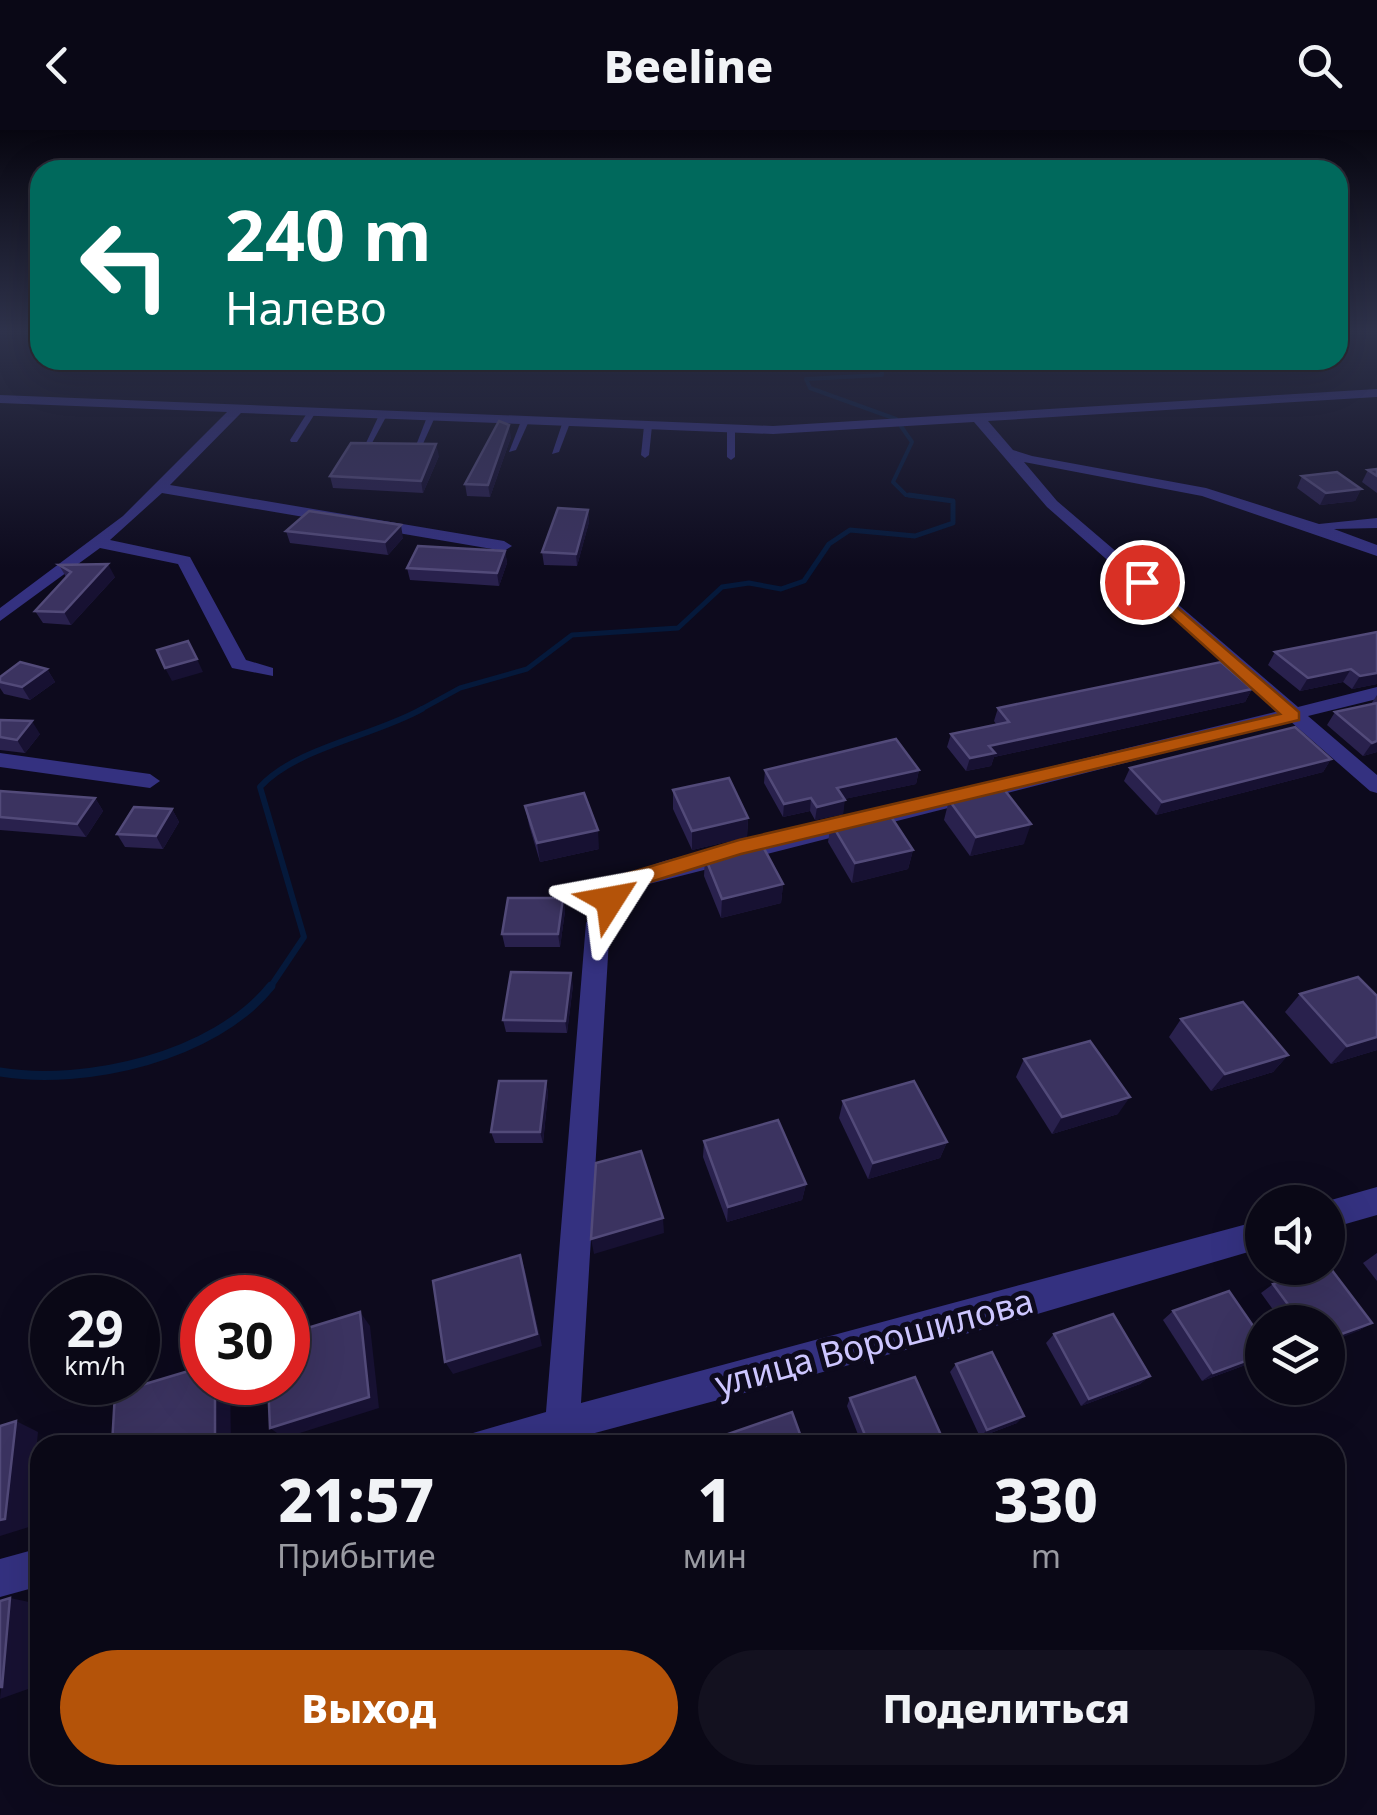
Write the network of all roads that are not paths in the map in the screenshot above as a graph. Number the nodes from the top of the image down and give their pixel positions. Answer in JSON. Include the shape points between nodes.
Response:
{"nodes":[{"id":1,"x":235,"y":411,"type":"edge"},
{"id":2,"x":278,"y":411,"type":"edge"},
{"id":3,"x":1096,"y":411,"type":"edge"},
{"id":4,"x":312,"y":412,"type":"junction"},
{"id":5,"x":383,"y":415,"type":"junction"},
{"id":6,"x":431,"y":417,"type":"junction"},
{"id":7,"x":978,"y":418,"type":"junction"},
{"id":8,"x":525,"y":421,"type":"junction"},
{"id":9,"x":566,"y":423,"type":"junction"},
{"id":10,"x":648,"y":426,"type":"junction"},
{"id":11,"x":730,"y":429,"type":"junction"},
{"id":12,"x":294,"y":440,"type":"dead end"},
{"id":13,"x":369,"y":441,"type":"edge"},
{"id":14,"x":418,"y":446,"type":"edge"},
{"id":15,"x":512,"y":450,"type":"dead end"},
{"id":16,"x":556,"y":452,"type":"dead end"},
{"id":17,"x":1006,"y":453,"type":"junction"},
{"id":18,"x":645,"y":455,"type":"dead end"},
{"id":19,"x":731,"y":456,"type":"dead end"},
{"id":20,"x":160,"y":488,"type":"junction"},
{"id":21,"x":1377,"y":523,"type":"edge"},
{"id":22,"x":1316,"y":525,"type":"junction"},
{"id":23,"x":98,"y":543,"type":"junction"},
{"id":24,"x":504,"y":546,"type":"edge"},
{"id":25,"x":1377,"y":551,"type":"edge"},
{"id":26,"x":0,"y":616,"type":"edge"},
{"id":27,"x":266,"y":672,"type":"dead end"},
{"id":28,"x":1377,"y":693,"type":"edge"},
{"id":29,"x":1293,"y":716,"type":"junction"},
{"id":30,"x":0,"y":760,"type":"edge"},
{"id":31,"x":150,"y":780,"type":"dead end"},
{"id":32,"x":1377,"y":786,"type":"edge"},
{"id":33,"x":1377,"y":1201,"type":"edge"},
{"id":34,"x":1345,"y":1210,"type":"edge"},
{"id":35,"x":1245,"y":1239,"type":"edge"},
{"id":36,"x":562,"y":1424,"type":"junction"},
{"id":37,"x":521,"y":1435,"type":"edge"},
{"id":38,"x":30,"y":1570,"type":"edge"},
{"id":39,"x":0,"y":1578,"type":"edge"}],
"edges":[{"from":1,"to":20,"type":"street"},
{"from":2,"to":4,"type":"street"},
{"from":3,"to":7,"type":"street"},
{"from":4,"to":5,"type":"street"},
{"from":4,"to":12,"type":"lane"},
{"from":5,"to":6,"type":"street"},
{"from":5,"to":13,"type":"lane"},
{"from":6,"to":8,"type":"street"},
{"from":6,"to":14,"type":"lane"},
{"from":7,"to":11,"type":"street"},
{"from":7,"to":17,"type":"street"},
{"from":8,"to":9,"type":"street"},
{"from":8,"to":15,"type":"lane"},
{"from":9,"to":10,"type":"street"},
{"from":9,"to":16,"type":"lane"},
{"from":10,"to":11,"type":"street"},
{"from":10,"to":18,"type":"lane"},
{"from":11,"to":19,"type":"lane"},
{"from":17,"to":22,"type":"street","via":[[1220,496]]},
{"from":17,"to":29,"type":"street","via":[[1052,504]]},
{"from":20,"to":23,"type":"street"},
{"from":20,"to":24,"type":"street"},
{"from":21,"to":22,"type":"street"},
{"from":22,"to":25,"type":"street"},
{"from":23,"to":26,"type":"street"},
{"from":23,"to":27,"type":"street","via":[[184,560],[239,664]]},
{"from":28,"to":29,"type":"street"},
{"from":29,"to":32,"type":"street"},
{"from":29,"to":36,"type":"street","via":[[668,868],[633,880],[610,900],[598,923]]},
{"from":30,"to":31,"type":"street"},
{"from":33,"to":34,"type":"street"},
{"from":35,"to":36,"type":"street","name":"улица Ворошилова"},
{"from":36,"to":37,"type":"street","name":"улица Ворошилова"},
{"from":38,"to":39,"type":"street"}]}
